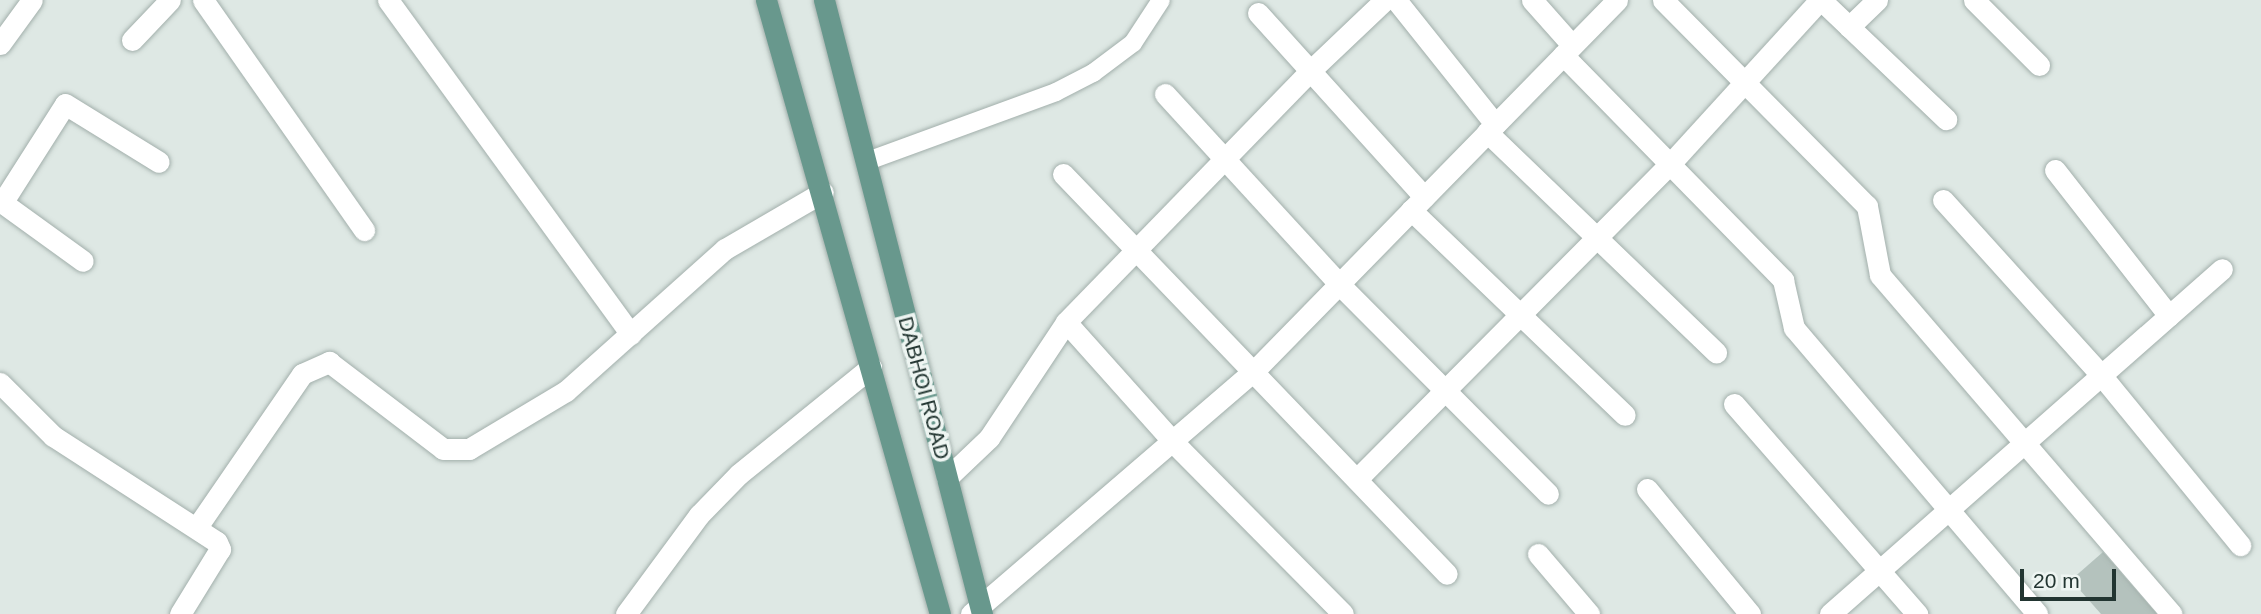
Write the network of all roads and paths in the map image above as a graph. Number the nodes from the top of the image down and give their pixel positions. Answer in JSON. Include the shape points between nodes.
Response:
{"nodes":[{"id":1,"x":32,"y":0,"type":"edge"},
{"id":2,"x":170,"y":0,"type":"edge"},
{"id":3,"x":203,"y":0,"type":"edge"},
{"id":4,"x":388,"y":0,"type":"edge"},
{"id":5,"x":766,"y":0,"type":"edge"},
{"id":6,"x":824,"y":0,"type":"edge"},
{"id":7,"x":1161,"y":0,"type":"edge"},
{"id":8,"x":1385,"y":0,"type":"edge"},
{"id":9,"x":1396,"y":0,"type":"edge"},
{"id":10,"x":1532,"y":0,"type":"edge"},
{"id":11,"x":1617,"y":0,"type":"edge"},
{"id":12,"x":1663,"y":0,"type":"edge"},
{"id":13,"x":1821,"y":0,"type":"edge"},
{"id":14,"x":1877,"y":0,"type":"edge"},
{"id":15,"x":1975,"y":0,"type":"edge"},
{"id":16,"x":1258,"y":13,"type":"dead end"},
{"id":17,"x":1849,"y":27,"type":"junction"},
{"id":18,"x":132,"y":40,"type":"dead end"},
{"id":19,"x":0,"y":44,"type":"edge"},
{"id":20,"x":1568,"y":50,"type":"junction"},
{"id":21,"x":2039,"y":65,"type":"dead end"},
{"id":22,"x":1309,"y":72,"type":"junction"},
{"id":23,"x":1745,"y":82,"type":"junction"},
{"id":24,"x":1165,"y":94,"type":"dead end"},
{"id":25,"x":1946,"y":119,"type":"dead end"},
{"id":26,"x":1491,"y":128,"type":"junction"},
{"id":27,"x":1223,"y":161,"type":"junction"},
{"id":28,"x":159,"y":162,"type":"dead end"},
{"id":29,"x":865,"y":162,"type":"junction"},
{"id":30,"x":1670,"y":164,"type":"junction"},
{"id":31,"x":2055,"y":170,"type":"dead end"},
{"id":32,"x":1063,"y":174,"type":"dead end"},
{"id":33,"x":823,"y":192,"type":"junction"},
{"id":34,"x":1943,"y":200,"type":"dead end"},
{"id":35,"x":1,"y":202,"type":"edge"},
{"id":36,"x":1417,"y":203,"type":"junction"},
{"id":37,"x":364,"y":230,"type":"dead end"},
{"id":38,"x":1598,"y":238,"type":"junction"},
{"id":39,"x":1135,"y":250,"type":"junction"},
{"id":40,"x":83,"y":261,"type":"dead end"},
{"id":41,"x":2222,"y":269,"type":"dead end"},
{"id":42,"x":1339,"y":284,"type":"junction"},
{"id":43,"x":1519,"y":313,"type":"junction"},
{"id":44,"x":2169,"y":316,"type":"junction"},
{"id":45,"x":1066,"y":322,"type":"junction"},
{"id":46,"x":631,"y":334,"type":"junction"},
{"id":47,"x":1716,"y":352,"type":"dead end"},
{"id":48,"x":871,"y":367,"type":"junction"},
{"id":49,"x":1254,"y":371,"type":"junction"},
{"id":50,"x":2101,"y":375,"type":"junction"},
{"id":51,"x":0,"y":383,"type":"edge"},
{"id":52,"x":1445,"y":390,"type":"junction"},
{"id":53,"x":1734,"y":404,"type":"dead end"},
{"id":54,"x":1625,"y":415,"type":"dead end"},
{"id":55,"x":1174,"y":443,"type":"junction"},
{"id":56,"x":2024,"y":443,"type":"junction"},
{"id":57,"x":947,"y":478,"type":"junction"},
{"id":58,"x":1357,"y":479,"type":"junction"},
{"id":59,"x":1647,"y":489,"type":"dead end"},
{"id":60,"x":1548,"y":494,"type":"dead end"},
{"id":61,"x":1951,"y":508,"type":"junction"},
{"id":62,"x":197,"y":527,"type":"junction"},
{"id":63,"x":2240,"y":545,"type":"dead end"},
{"id":64,"x":1538,"y":554,"type":"dead end"},
{"id":65,"x":1881,"y":569,"type":"junction"},
{"id":66,"x":1447,"y":574,"type":"dead end"},
{"id":67,"x":978,"y":612,"type":"edge"},
{"id":68,"x":180,"y":614,"type":"edge"},
{"id":69,"x":626,"y":614,"type":"edge"},
{"id":70,"x":940,"y":614,"type":"edge"},
{"id":71,"x":1343,"y":614,"type":"edge"},
{"id":72,"x":1589,"y":614,"type":"edge"},
{"id":73,"x":1749,"y":614,"type":"edge"},
{"id":74,"x":1830,"y":614,"type":"edge"},
{"id":75,"x":1917,"y":614,"type":"edge"},
{"id":76,"x":2037,"y":614,"type":"edge"},
{"id":77,"x":2172,"y":614,"type":"edge"}],
"edges":[{"from":1,"to":19,"type":"street"},
{"from":2,"to":18,"type":"street"},
{"from":3,"to":37,"type":"street"},
{"from":4,"to":46,"type":"street"},
{"from":5,"to":33,"type":"main road"},
{"from":6,"to":29,"type":"main road","name":"DABHOI ROAD"},
{"from":7,"to":29,"type":"lane","via":[[1133,43],[1093,73],[1056,92]]},
{"from":8,"to":22,"type":"street"},
{"from":9,"to":26,"type":"street"},
{"from":10,"to":20,"type":"street"},
{"from":11,"to":20,"type":"street"},
{"from":12,"to":23,"type":"street"},
{"from":13,"to":17,"type":"street"},
{"from":13,"to":23,"type":"street"},
{"from":14,"to":17,"type":"street"},
{"from":15,"to":21,"type":"street"},
{"from":16,"to":22,"type":"street"},
{"from":17,"to":25,"type":"street"},
{"from":20,"to":26,"type":"street"},
{"from":20,"to":30,"type":"street"},
{"from":22,"to":27,"type":"street"},
{"from":22,"to":36,"type":"street"},
{"from":23,"to":30,"type":"street"},
{"from":23,"to":56,"type":"street","via":[[1867,206],[1881,275]]},
{"from":24,"to":27,"type":"street"},
{"from":26,"to":36,"type":"street"},
{"from":26,"to":38,"type":"street"},
{"from":27,"to":39,"type":"street"},
{"from":27,"to":42,"type":"street"},
{"from":28,"to":35,"type":"street","via":[[65,104]]},
{"from":29,"to":57,"type":"main road","name":"DABHOI ROAD"},
{"from":30,"to":38,"type":"street"},
{"from":30,"to":61,"type":"street","via":[[1783,279],[1794,328]]},
{"from":31,"to":44,"type":"street"},
{"from":32,"to":39,"type":"street"},
{"from":33,"to":46,"type":"street","via":[[725,249]]},
{"from":33,"to":48,"type":"main road"},
{"from":34,"to":50,"type":"street"},
{"from":35,"to":40,"type":"street"},
{"from":36,"to":42,"type":"street"},
{"from":36,"to":43,"type":"street"},
{"from":38,"to":43,"type":"street"},
{"from":38,"to":47,"type":"street"},
{"from":39,"to":45,"type":"street"},
{"from":39,"to":49,"type":"street"},
{"from":41,"to":44,"type":"street"},
{"from":42,"to":49,"type":"street"},
{"from":42,"to":52,"type":"street"},
{"from":43,"to":52,"type":"street"},
{"from":43,"to":54,"type":"street"},
{"from":44,"to":50,"type":"street"},
{"from":45,"to":55,"type":"street"},
{"from":45,"to":57,"type":"street","via":[[989,438]]},
{"from":46,"to":62,"type":"street","via":[[566,391],[469,449],[456,452],[443,449],[329,362],[302,374]]},
{"from":48,"to":69,"type":"street","via":[[739,474],[699,515]]},
{"from":48,"to":70,"type":"main road"},
{"from":49,"to":55,"type":"street"},
{"from":49,"to":58,"type":"street"},
{"from":50,"to":56,"type":"street"},
{"from":50,"to":63,"type":"street"},
{"from":51,"to":62,"type":"street","via":[[53,436]]},
{"from":52,"to":58,"type":"street"},
{"from":52,"to":60,"type":"street"},
{"from":53,"to":65,"type":"street"},
{"from":55,"to":67,"type":"street"},
{"from":55,"to":71,"type":"street"},
{"from":56,"to":61,"type":"street"},
{"from":56,"to":77,"type":"street"},
{"from":57,"to":67,"type":"main road","name":"DABHOI ROAD"},
{"from":58,"to":66,"type":"street"},
{"from":59,"to":73,"type":"street"},
{"from":61,"to":65,"type":"street"},
{"from":61,"to":76,"type":"street"},
{"from":62,"to":68,"type":"street","via":[[220,549]]},
{"from":64,"to":72,"type":"street"},
{"from":65,"to":74,"type":"street"},
{"from":65,"to":75,"type":"street"}]}
